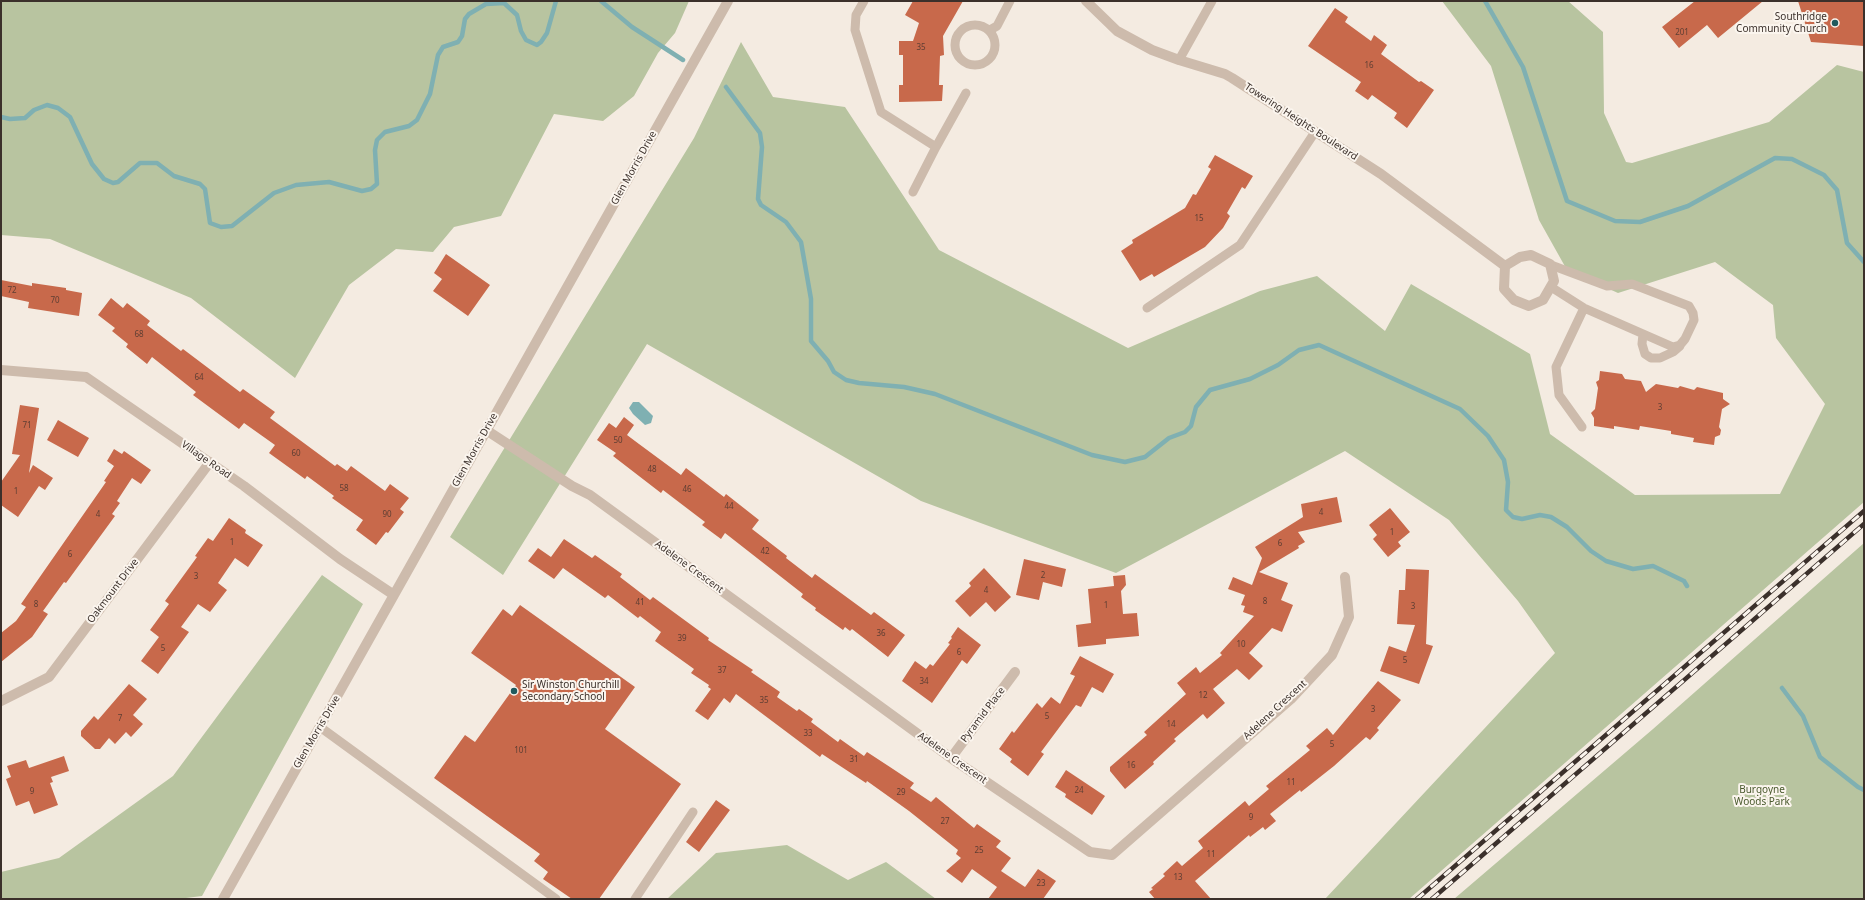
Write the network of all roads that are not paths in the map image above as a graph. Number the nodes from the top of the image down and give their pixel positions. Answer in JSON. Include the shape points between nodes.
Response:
{"nodes":[{"id":1,"x":728,"y":1,"type":"edge"},
{"id":2,"x":864,"y":1,"type":"edge"},
{"id":3,"x":1010,"y":1,"type":"edge"},
{"id":4,"x":1086,"y":1,"type":"edge"},
{"id":5,"x":1212,"y":1,"type":"edge"},
{"id":6,"x":990,"y":30,"type":"junction"},
{"id":7,"x":1179,"y":60,"type":"junction"},
{"id":8,"x":966,"y":93,"type":"dead end"},
{"id":9,"x":1315,"y":132,"type":"junction"},
{"id":10,"x":936,"y":147,"type":"junction"},
{"id":11,"x":913,"y":192,"type":"dead end"},
{"id":12,"x":1551,"y":265,"type":"junction"},
{"id":13,"x":1505,"y":266,"type":"junction"},
{"id":14,"x":1551,"y":286,"type":"junction"},
{"id":15,"x":1147,"y":308,"type":"dead end"},
{"id":16,"x":1584,"y":308,"type":"junction"},
{"id":17,"x":1643,"y":334,"type":"junction"},
{"id":18,"x":1680,"y":345,"type":"junction"},
{"id":19,"x":1,"y":370,"type":"edge"},
{"id":20,"x":1582,"y":427,"type":"dead end"},
{"id":21,"x":486,"y":430,"type":"junction"},
{"id":22,"x":210,"y":462,"type":"junction"},
{"id":23,"x":1345,"y":577,"type":"dead end"},
{"id":24,"x":394,"y":595,"type":"junction"},
{"id":25,"x":1015,"y":672,"type":"dead end"},
{"id":26,"x":1,"y":701,"type":"edge"},
{"id":27,"x":320,"y":727,"type":"junction"},
{"id":28,"x":951,"y":758,"type":"junction"},
{"id":29,"x":693,"y":812,"type":"dead end"},
{"id":30,"x":544,"y":896,"type":"edge"},
{"id":31,"x":223,"y":899,"type":"edge"},
{"id":32,"x":556,"y":899,"type":"edge"},
{"id":33,"x":635,"y":899,"type":"edge"}],
"edges":[{"from":1,"to":21,"type":"street","name":"Glen Morris Drive"},
{"from":2,"to":10,"type":"lane","via":[[856,15],[855,30],[881,112]]},
{"from":3,"to":6,"type":"lane","via":[[997,26]]},
{"from":4,"to":7,"type":"street","name":"Towering Heights Boulevard","via":[[1117,31],[1152,50]]},
{"from":5,"to":7,"type":"lane"},
{"from":6,"to":6,"type":"lane","via":[[996,42],[989,60],[971,65],[956,53],[955,40],[963,28],[977,24]]},
{"from":7,"to":9,"type":"street","name":"Towering Heights Boulevard","via":[[1225,74]]},
{"from":8,"to":10,"type":"lane"},
{"from":9,"to":13,"type":"street","name":"Towering Heights Boulevard","via":[[1381,174]]},
{"from":9,"to":15,"type":"lane","via":[[1240,245]]},
{"from":10,"to":11,"type":"lane"},
{"from":12,"to":13,"type":"street","via":[[1531,256],[1520,256]]},
{"from":12,"to":14,"type":"street","via":[[1554,281]]},
{"from":12,"to":18,"type":"lane","via":[[1607,286],[1632,284],[1689,306],[1694,320]]},
{"from":13,"to":14,"type":"street","via":[[1504,289],[1514,300],[1529,306],[1543,300]]},
{"from":14,"to":16,"type":"lane"},
{"from":16,"to":17,"type":"lane"},
{"from":16,"to":20,"type":"lane","via":[[1556,367],[1558,395]]},
{"from":17,"to":18,"type":"lane","via":[[1673,347]]},
{"from":17,"to":18,"type":"lane","via":[[1645,354],[1651,358],[1660,358],[1673,352]]},
{"from":19,"to":22,"type":"street","name":"Village Road","via":[[86,377]]},
{"from":21,"to":24,"type":"street","name":"Glen Morris Drive"},
{"from":21,"to":28,"type":"street","name":"Adelene Crescent","via":[[590,495]]},
{"from":22,"to":24,"type":"street","name":"Village Road"},
{"from":22,"to":26,"type":"street","name":"Oakmount Drive","via":[[49,677]]},
{"from":23,"to":28,"type":"street","name":"Adelene Crescent","via":[[1349,617],[1332,655],[1291,699],[1112,855],[1090,852],[1076,844]]},
{"from":24,"to":27,"type":"street","name":"Glen Morris Drive"},
{"from":25,"to":28,"type":"street","name":"Pyramid Place"},
{"from":27,"to":30,"type":"lane"},
{"from":27,"to":31,"type":"street","name":"Glen Morris Drive"},
{"from":29,"to":33,"type":"lane"},
{"from":30,"to":32,"type":"lane"}]}
